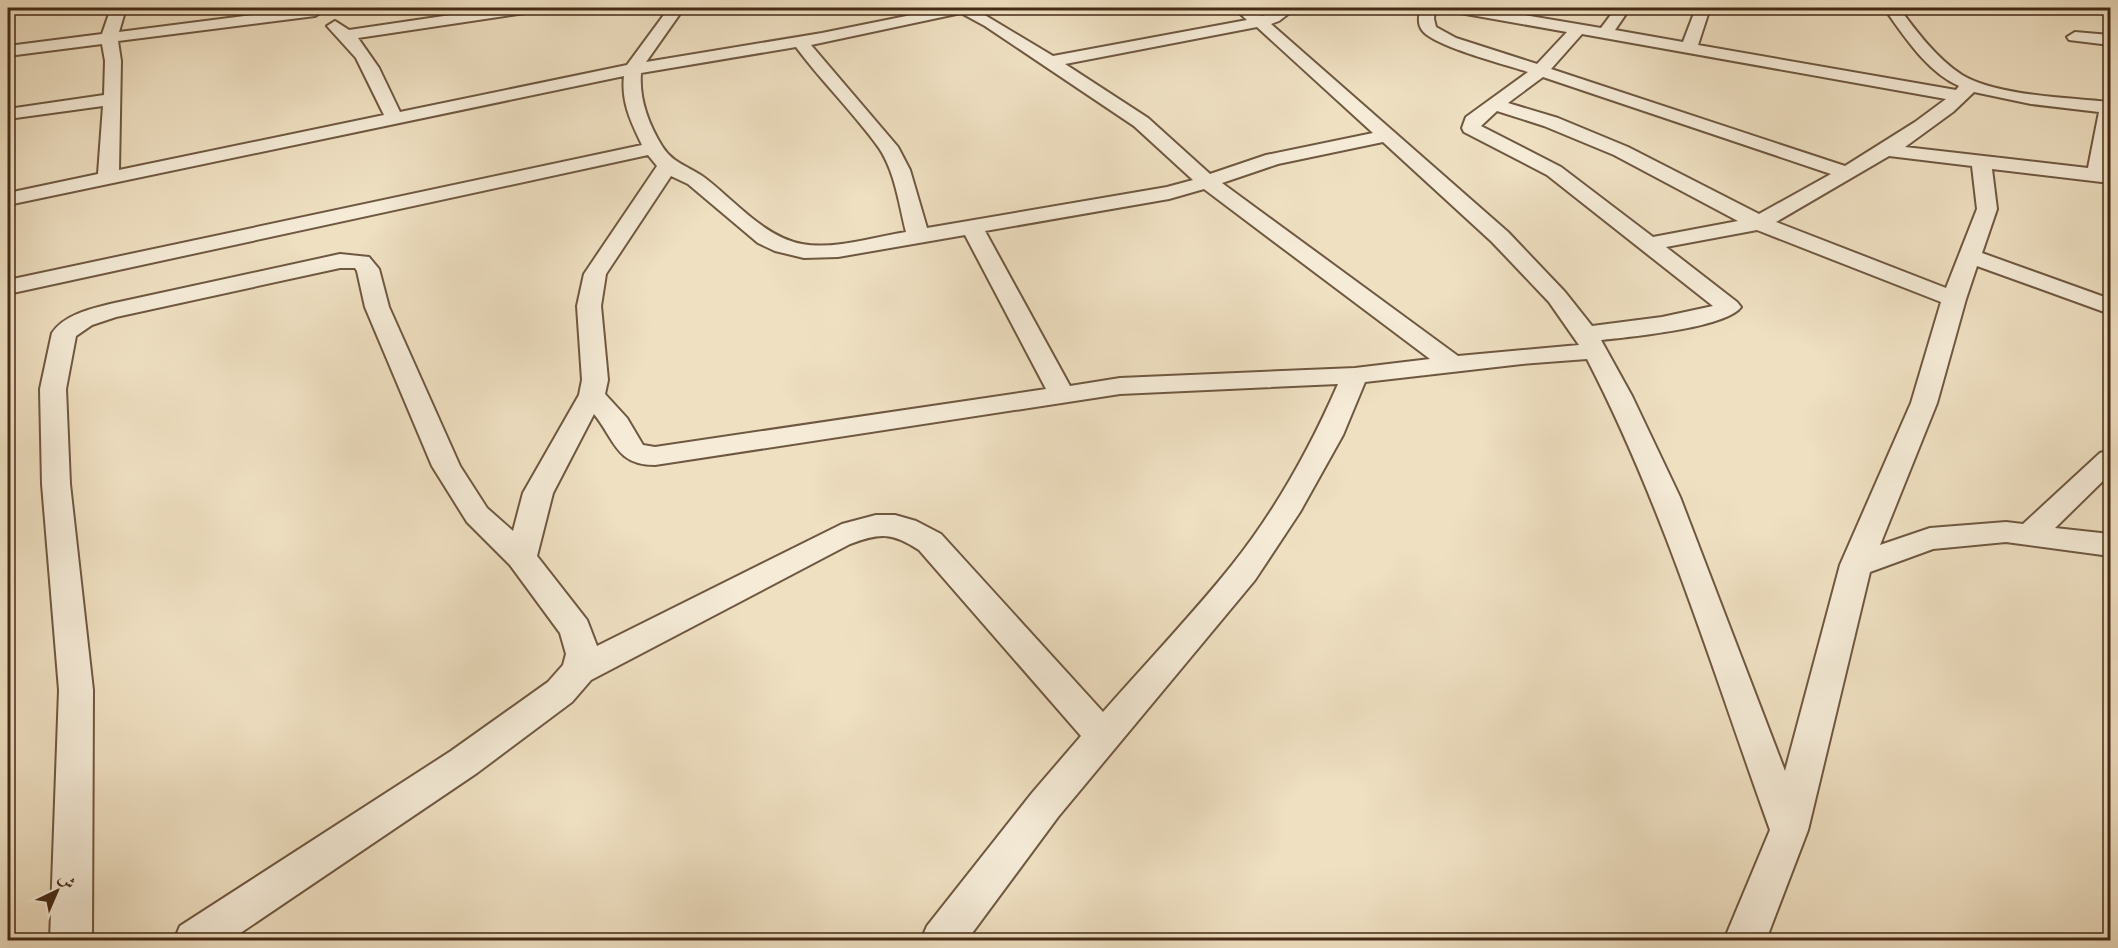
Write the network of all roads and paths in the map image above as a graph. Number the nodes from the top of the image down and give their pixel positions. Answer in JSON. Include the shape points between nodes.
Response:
{"nodes":[{"id":1,"x":118,"y":8,"type":"edge"},
{"id":2,"x":525,"y":8,"type":"edge"},
{"id":3,"x":676,"y":8,"type":"edge"},
{"id":4,"x":964,"y":8,"type":"edge"},
{"id":5,"x":1289,"y":8,"type":"edge"},
{"id":6,"x":1428,"y":8,"type":"edge"},
{"id":7,"x":1460,"y":8,"type":"edge"},
{"id":8,"x":1623,"y":8,"type":"edge"},
{"id":9,"x":1703,"y":8,"type":"edge"},
{"id":10,"x":1892,"y":8,"type":"edge"},
{"id":11,"x":314,"y":9,"type":"edge"},
{"id":12,"x":1250,"y":15,"type":"edge"},
{"id":13,"x":1579,"y":28,"type":"junction"},
{"id":14,"x":1605,"y":33,"type":"junction"},
{"id":15,"x":347,"y":35,"type":"junction"},
{"id":16,"x":109,"y":37,"type":"junction"},
{"id":17,"x":2075,"y":37,"type":"dead end"},
{"id":18,"x":2110,"y":40,"type":"edge"},
{"id":19,"x":801,"y":42,"type":"junction"},
{"id":20,"x":1689,"y":48,"type":"junction"},
{"id":21,"x":8,"y":51,"type":"edge"},
{"id":22,"x":1050,"y":62,"type":"junction"},
{"id":23,"x":633,"y":69,"type":"junction"},
{"id":24,"x":1539,"y":72,"type":"junction"},
{"id":25,"x":1966,"y":91,"type":"junction"},
{"id":26,"x":112,"y":99,"type":"junction"},
{"id":27,"x":1495,"y":105,"type":"junction"},
{"id":28,"x":2110,"y":107,"type":"edge"},
{"id":29,"x":8,"y":114,"type":"edge"},
{"id":30,"x":394,"y":118,"type":"junction"},
{"id":31,"x":1386,"y":136,"type":"junction"},
{"id":32,"x":1884,"y":150,"type":"junction"},
{"id":33,"x":660,"y":157,"type":"junction"},
{"id":34,"x":1981,"y":162,"type":"junction"},
{"id":35,"x":1846,"y":173,"type":"junction"},
{"id":36,"x":2104,"y":176,"type":"edge"},
{"id":37,"x":108,"y":178,"type":"junction"},
{"id":38,"x":1207,"y":182,"type":"junction"},
{"id":39,"x":8,"y":199,"type":"edge"},
{"id":40,"x":1759,"y":223,"type":"junction"},
{"id":41,"x":970,"y":226,"type":"junction"},
{"id":42,"x":918,"y":235,"type":"junction"},
{"id":43,"x":1650,"y":244,"type":"junction"},
{"id":44,"x":1970,"y":256,"type":"junction"},
{"id":45,"x":8,"y":287,"type":"edge"},
{"id":46,"x":1954,"y":299,"type":"junction"},
{"id":47,"x":2110,"y":307,"type":"edge"},
{"id":48,"x":1590,"y":343,"type":"junction"},
{"id":49,"x":1451,"y":363,"type":"junction"},
{"id":50,"x":1355,"y":376,"type":"junction"},
{"id":51,"x":1061,"y":393,"type":"junction"},
{"id":52,"x":592,"y":395,"type":"junction"},
{"id":53,"x":2110,"y":459,"type":"edge"},
{"id":54,"x":2030,"y":535,"type":"junction"},
{"id":55,"x":2110,"y":545,"type":"edge"},
{"id":56,"x":521,"y":557,"type":"junction"},
{"id":57,"x":1856,"y":565,"type":"junction"},
{"id":58,"x":579,"y":671,"type":"junction"},
{"id":59,"x":1103,"y":736,"type":"junction"},
{"id":60,"x":1789,"y":830,"type":"junction"},
{"id":61,"x":71,"y":940,"type":"edge"},
{"id":62,"x":195,"y":940,"type":"edge"},
{"id":63,"x":942,"y":940,"type":"edge"},
{"id":64,"x":1745,"y":940,"type":"edge"}],
"edges":[{"from":1,"to":16,"type":"street"},
{"from":2,"to":15,"type":"street"},
{"from":3,"to":23,"type":"street"},
{"from":4,"to":19,"type":"street"},
{"from":4,"to":22,"type":"street"},
{"from":5,"to":12,"type":"street","via":[[1274,18]]},
{"from":6,"to":24,"type":"street","via":[[1426,24],[1438,36]]},
{"from":7,"to":13,"type":"street"},
{"from":8,"to":14,"type":"street"},
{"from":9,"to":20,"type":"street"},
{"from":10,"to":25,"type":"street"},
{"from":11,"to":15,"type":"street"},
{"from":11,"to":16,"type":"street"},
{"from":12,"to":22,"type":"street"},
{"from":12,"to":31,"type":"street"},
{"from":13,"to":14,"type":"street"},
{"from":13,"to":24,"type":"street"},
{"from":14,"to":20,"type":"street"},
{"from":15,"to":30,"type":"street","via":[[366,58]]},
{"from":16,"to":21,"type":"street"},
{"from":16,"to":26,"type":"street"},
{"from":17,"to":18,"type":"street"},
{"from":19,"to":23,"type":"street"},
{"from":19,"to":42,"type":"street","via":[[888,147],[900,170]]},
{"from":20,"to":25,"type":"street"},
{"from":22,"to":38,"type":"street","via":[[1141,122]]},
{"from":23,"to":30,"type":"street"},
{"from":23,"to":33,"type":"street","via":[[631,91],[637,115]]},
{"from":24,"to":27,"type":"street"},
{"from":24,"to":35,"type":"street"},
{"from":25,"to":28,"type":"street"},
{"from":25,"to":32,"type":"street","via":[[1932,120]]},
{"from":26,"to":29,"type":"street"},
{"from":26,"to":37,"type":"street"},
{"from":27,"to":40,"type":"street","via":[[1551,122],[1621,151]]},
{"from":27,"to":43,"type":"street","via":[[1473,121],[1471,128],[1541,162]]},
{"from":28,"to":36,"type":"street"},
{"from":30,"to":37,"type":"street"},
{"from":31,"to":38,"type":"street","via":[[1273,159]]},
{"from":31,"to":48,"type":"street","via":[[1500,237],[1557,297]]},
{"from":32,"to":34,"type":"street"},
{"from":32,"to":35,"type":"street"},
{"from":33,"to":42,"type":"street","via":[[695,180],[765,238],[783,246],[821,252]]},
{"from":33,"to":45,"type":"street"},
{"from":33,"to":52,"type":"street","via":[[591,286],[595,380]]},
{"from":34,"to":36,"type":"street"},
{"from":34,"to":44,"type":"street","via":[[1987,209]]},
{"from":35,"to":40,"type":"street"},
{"from":37,"to":39,"type":"street"},
{"from":38,"to":41,"type":"street","via":[[1128,201]]},
{"from":38,"to":49,"type":"street"},
{"from":40,"to":43,"type":"street"},
{"from":40,"to":46,"type":"street"},
{"from":41,"to":42,"type":"street"},
{"from":41,"to":51,"type":"street"},
{"from":43,"to":48,"type":"street","via":[[1729,308]]},
{"from":44,"to":46,"type":"street"},
{"from":44,"to":47,"type":"street"},
{"from":46,"to":57,"type":"street","via":[[1924,403]]},
{"from":48,"to":49,"type":"street"},
{"from":48,"to":60,"type":"street","via":[[1665,497]]},
{"from":49,"to":50,"type":"street"},
{"from":50,"to":51,"type":"street","via":[[1179,382]]},
{"from":50,"to":59,"type":"street","via":[[1329,435],[1285,512],[1244,572]]},
{"from":51,"to":52,"type":"street","via":[[655,456],[633,451],[617,424]]},
{"from":52,"to":56,"type":"street","via":[[538,493]]},
{"from":53,"to":54,"type":"street"},
{"from":54,"to":55,"type":"street"},
{"from":54,"to":57,"type":"street","via":[[2006,532],[1930,539]]},
{"from":56,"to":58,"type":"street","via":[[575,629],[583,654]]},
{"from":56,"to":61,"type":"street","via":[[477,515],[446,466],[377,307],[368,269],[361,262],[340,261],[133,305],[89,318],[64,333],[53,389],[56,484],[76,690]]},
{"from":57,"to":60,"type":"street"},
{"from":58,"to":59,"type":"street","via":[[838,537],[860,529],[898,524],[930,542]]},
{"from":58,"to":62,"type":"street","via":[[560,692],[472,756]]},
{"from":59,"to":63,"type":"street","via":[[1045,804]]},
{"from":60,"to":64,"type":"street"}]}
